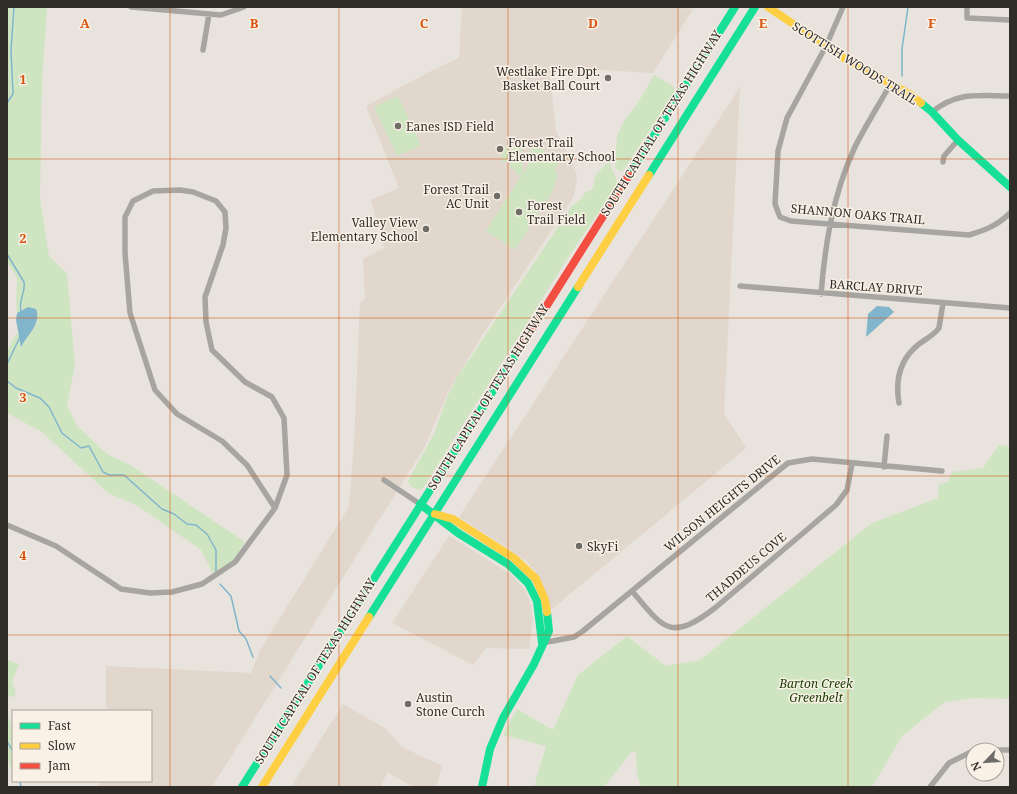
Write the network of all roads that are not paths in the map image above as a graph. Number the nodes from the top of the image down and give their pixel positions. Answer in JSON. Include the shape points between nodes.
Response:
{"nodes":[{"id":1,"x":131,"y":7,"type":"edge"},
{"id":2,"x":244,"y":7,"type":"edge"},
{"id":3,"x":728,"y":7,"type":"edge"},
{"id":4,"x":735,"y":7,"type":"edge"},
{"id":5,"x":755,"y":7,"type":"edge"},
{"id":6,"x":768,"y":7,"type":"edge"},
{"id":7,"x":843,"y":7,"type":"edge"},
{"id":8,"x":967,"y":7,"type":"edge"},
{"id":9,"x":210,"y":14,"type":"junction"},
{"id":10,"x":1010,"y":20,"type":"edge"},
{"id":11,"x":726,"y":21,"type":"junction"},
{"id":12,"x":826,"y":46,"type":"junction"},
{"id":13,"x":203,"y":50,"type":"dead end"},
{"id":14,"x":891,"y":83,"type":"junction"},
{"id":15,"x":1010,"y":96,"type":"edge"},
{"id":16,"x":932,"y":112,"type":"junction"},
{"id":17,"x":958,"y":140,"type":"junction"},
{"id":18,"x":943,"y":162,"type":"dead end"},
{"id":19,"x":1010,"y":187,"type":"edge"},
{"id":20,"x":1010,"y":213,"type":"edge"},
{"id":21,"x":830,"y":224,"type":"junction"},
{"id":22,"x":740,"y":286,"type":"dead end"},
{"id":23,"x":821,"y":294,"type":"junction"},
{"id":24,"x":943,"y":303,"type":"junction"},
{"id":25,"x":1010,"y":308,"type":"edge"},
{"id":26,"x":899,"y":403,"type":"dead end"},
{"id":27,"x":887,"y":436,"type":"dead end"},
{"id":28,"x":852,"y":464,"type":"junction"},
{"id":29,"x":884,"y":467,"type":"junction"},
{"id":30,"x":942,"y":471,"type":"dead end"},
{"id":31,"x":384,"y":480,"type":"dead end"},
{"id":32,"x":420,"y":504,"type":"junction"},
{"id":33,"x":275,"y":508,"type":"junction"},
{"id":34,"x":435,"y":514,"type":"junction"},
{"id":35,"x":7,"y":525,"type":"edge"},
{"id":36,"x":632,"y":591,"type":"junction"},
{"id":37,"x":542,"y":643,"type":"junction"},
{"id":38,"x":965,"y":755,"type":"edge"},
{"id":39,"x":242,"y":787,"type":"edge"},
{"id":40,"x":262,"y":787,"type":"edge"},
{"id":41,"x":482,"y":787,"type":"edge"},
{"id":42,"x":930,"y":787,"type":"edge"}],
"edges":[{"from":1,"to":9,"type":"street"},
{"from":2,"to":9,"type":"street","via":[[221,15]]},
{"from":3,"to":11,"type":"main road"},
{"from":4,"to":11,"type":"main road","name":"SOUTH CAPITAL OF TEXAS HIGHWAY"},
{"from":5,"to":34,"type":"main road","name":"SOUTH CAPITAL OF TEXAS HIGHWAY"},
{"from":6,"to":12,"type":"main road","name":"SCOTTISH WOODS TRAIL"},
{"from":7,"to":12,"type":"street","name":"SHANNON OAKS TRAIL"},
{"from":8,"to":10,"type":"street","via":[[967,18]]},
{"from":9,"to":13,"type":"street"},
{"from":11,"to":32,"type":"main road","name":"SOUTH CAPITAL OF TEXAS HIGHWAY"},
{"from":12,"to":14,"type":"main road","name":"SCOTTISH WOODS TRAIL"},
{"from":12,"to":21,"type":"street","name":"SHANNON OAKS TRAIL","via":[[787,118],[778,150],[775,204],[781,218]]},
{"from":14,"to":16,"type":"main road","name":"SCOTTISH WOODS TRAIL","via":[[911,94]]},
{"from":14,"to":21,"type":"street","via":[[854,149],[842,178]]},
{"from":15,"to":16,"type":"street","via":[[958,97],[944,102]]},
{"from":16,"to":17,"type":"main road","name":"SCOTTISH WOODS TRAIL"},
{"from":17,"to":18,"type":"street","via":[[944,156]]},
{"from":17,"to":19,"type":"main road","name":"SCOTTISH WOODS TRAIL"},
{"from":20,"to":21,"type":"street","name":"SHANNON OAKS TRAIL","via":[[1000,223],[969,235]]},
{"from":21,"to":23,"type":"street"},
{"from":22,"to":23,"type":"street","name":"BARCLAY DRIVE"},
{"from":23,"to":24,"type":"street","name":"BARCLAY DRIVE"},
{"from":24,"to":25,"type":"street","name":"BARCLAY DRIVE"},
{"from":24,"to":26,"type":"street","via":[[939,328],[912,352],[899,371]]},
{"from":27,"to":29,"type":"street"},
{"from":28,"to":29,"type":"street","name":"WILSON HEIGHTS DRIVE"},
{"from":28,"to":36,"type":"street","name":"WILSON HEIGHTS DRIVE","via":[[812,459],[795,460],[781,467]]},
{"from":28,"to":36,"type":"street","name":"THADDEUS COVE","via":[[847,490],[836,505],[693,623],[679,628],[665,625],[652,616]]},
{"from":29,"to":30,"type":"street","name":"WILSON HEIGHTS DRIVE"},
{"from":31,"to":32,"type":"street"},
{"from":32,"to":34,"type":"main road"},
{"from":32,"to":39,"type":"main road","name":"SOUTH CAPITAL OF TEXAS HIGHWAY"},
{"from":33,"to":33,"type":"street","via":[[287,475],[284,418],[272,397],[245,382],[212,350],[206,322],[205,297],[223,245],[225,212],[216,201],[193,192],[153,191],[133,201],[125,217],[125,253],[130,313],[155,390],[177,414],[222,441],[247,465]]},
{"from":33,"to":35,"type":"street","via":[[235,562],[202,584],[172,592],[150,593],[121,589],[56,546]]},
{"from":34,"to":37,"type":"main road","via":[[453,519],[500,548],[526,567],[536,579],[545,600],[548,618],[548,631]]},
{"from":34,"to":40,"type":"main road","name":"SOUTH CAPITAL OF TEXAS HIGHWAY"},
{"from":36,"to":37,"type":"street","name":"WILSON HEIGHTS DRIVE","via":[[574,637]]},
{"from":37,"to":41,"type":"main road","via":[[534,664],[503,718],[490,749]]},
{"from":38,"to":42,"type":"street","via":[[949,763]]}]}
